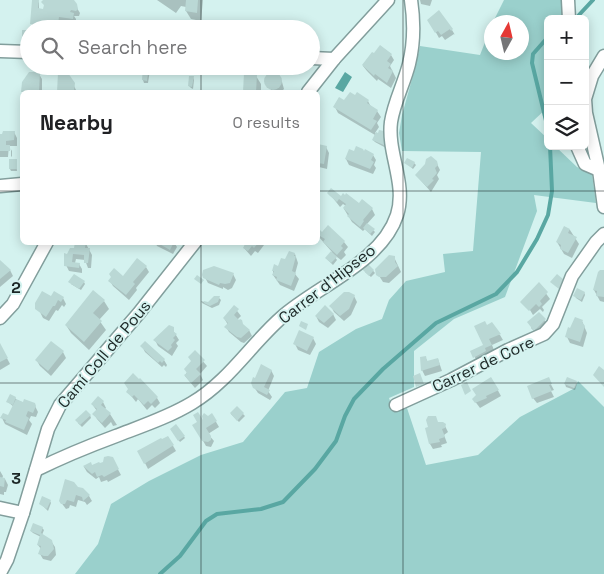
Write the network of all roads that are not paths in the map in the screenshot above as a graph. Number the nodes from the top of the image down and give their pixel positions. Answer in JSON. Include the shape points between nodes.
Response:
{"nodes":[{"id":1,"x":388,"y":0,"type":"edge"},
{"id":2,"x":411,"y":0,"type":"edge"},
{"id":3,"x":568,"y":0,"type":"edge"},
{"id":4,"x":570,"y":15,"type":"edge"},
{"id":5,"x":0,"y":51,"type":"edge"},
{"id":6,"x":20,"y":52,"type":"edge"},
{"id":7,"x":604,"y":56,"type":"edge"},
{"id":8,"x":320,"y":58,"type":"edge"},
{"id":9,"x":334,"y":59,"type":"junction"},
{"id":10,"x":310,"y":90,"type":"edge"},
{"id":11,"x":579,"y":150,"type":"edge"},
{"id":12,"x":599,"y":170,"type":"junction"},
{"id":13,"x":20,"y":184,"type":"edge"},
{"id":14,"x":0,"y":186,"type":"edge"},
{"id":15,"x":604,"y":207,"type":"edge"},
{"id":16,"x":604,"y":234,"type":"edge"},
{"id":17,"x":45,"y":245,"type":"edge"},
{"id":18,"x":193,"y":245,"type":"edge"},
{"id":19,"x":0,"y":318,"type":"edge"},
{"id":20,"x":396,"y":405,"type":"dead end"},
{"id":21,"x":36,"y":470,"type":"junction"},
{"id":22,"x":0,"y":508,"type":"edge"},
{"id":23,"x":23,"y":512,"type":"junction"},
{"id":24,"x":0,"y":573,"type":"edge"}],
"edges":[{"from":1,"to":9,"type":"street"},
{"from":2,"to":21,"type":"street","name":"Carrer d'Hipseo","via":[[409,64],[390,130],[400,200],[394,223],[385,237],[368,255],[281,318],[229,373],[194,402]]},
{"from":3,"to":4,"type":"street"},
{"from":5,"to":6,"type":"street"},
{"from":7,"to":12,"type":"street","via":[[592,76],[585,99]]},
{"from":8,"to":9,"type":"street"},
{"from":9,"to":10,"type":"street"},
{"from":11,"to":12,"type":"street","via":[[585,164]]},
{"from":12,"to":15,"type":"street"},
{"from":13,"to":14,"type":"street"},
{"from":16,"to":20,"type":"street","name":"Carrer de Core","via":[[572,276],[553,324],[544,334]]},
{"from":17,"to":19,"type":"street","via":[[13,304]]},
{"from":18,"to":21,"type":"street","name":"Camí Coll de Pous","via":[[60,405],[48,429]]},
{"from":21,"to":23,"type":"street","name":"Camí Coll de Pous"},
{"from":22,"to":23,"type":"street"},
{"from":23,"to":24,"type":"street","name":"Camí Coll de Pous"}]}
